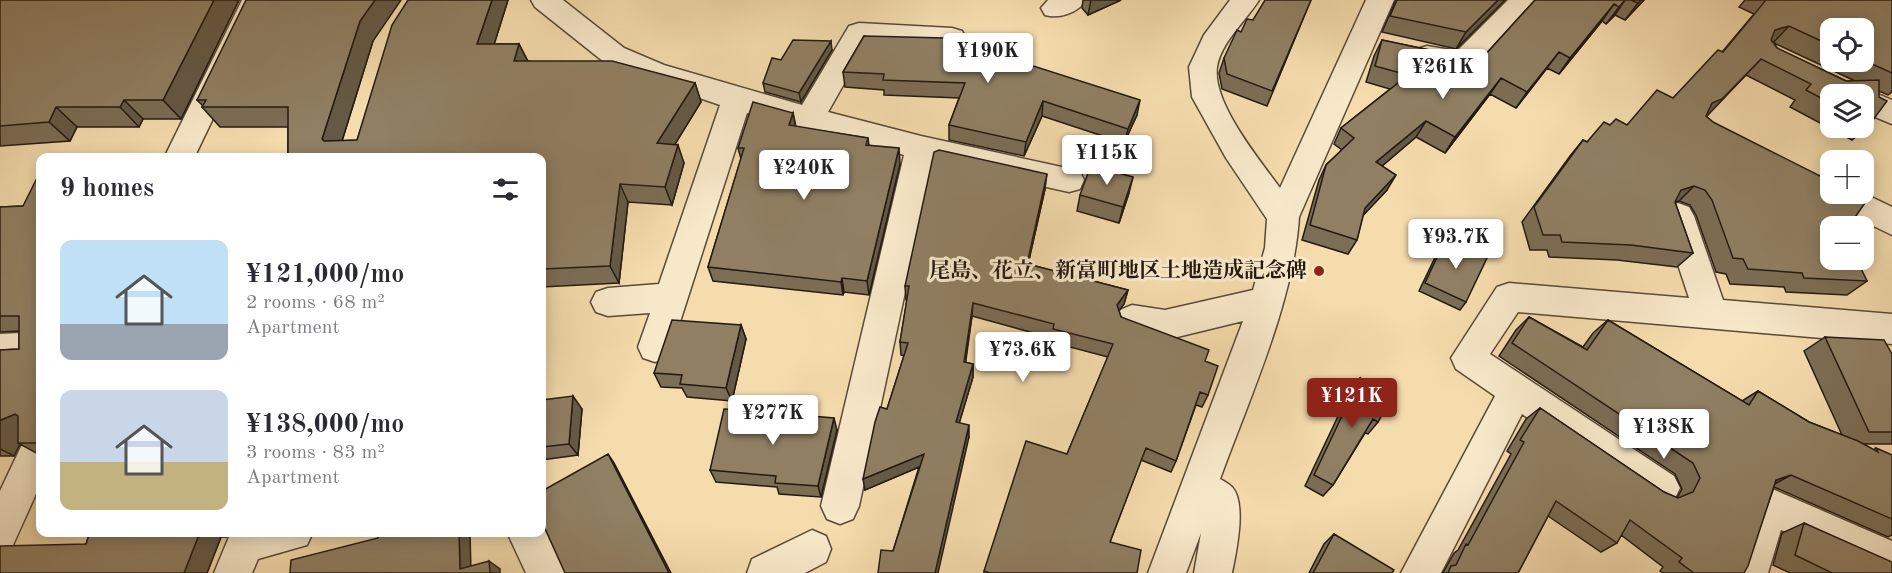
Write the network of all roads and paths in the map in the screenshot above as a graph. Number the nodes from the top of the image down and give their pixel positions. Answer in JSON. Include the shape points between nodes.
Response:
{"nodes":[{"id":1,"x":256,"y":0,"type":"edge"},
{"id":2,"x":545,"y":0,"type":"edge"},
{"id":3,"x":1245,"y":0,"type":"edge"},
{"id":4,"x":1380,"y":0,"type":"edge"},
{"id":5,"x":1524,"y":0,"type":"edge"},
{"id":6,"x":952,"y":38,"type":"edge"},
{"id":7,"x":1384,"y":46,"type":"junction"},
{"id":8,"x":737,"y":99,"type":"junction"},
{"id":9,"x":1874,"y":104,"type":"edge"},
{"id":10,"x":1892,"y":113,"type":"edge"},
{"id":11,"x":810,"y":118,"type":"junction"},
{"id":12,"x":921,"y":148,"type":"junction"},
{"id":13,"x":181,"y":153,"type":"edge"},
{"id":14,"x":1069,"y":180,"type":"dead end"},
{"id":15,"x":1857,"y":204,"type":"edge"},
{"id":16,"x":1678,"y":216,"type":"edge"},
{"id":17,"x":1283,"y":217,"type":"junction"},
{"id":18,"x":1892,"y":222,"type":"edge"},
{"id":19,"x":671,"y":297,"type":"junction"},
{"id":20,"x":1267,"y":301,"type":"junction"},
{"id":21,"x":608,"y":302,"type":"dead end"},
{"id":22,"x":1711,"y":313,"type":"junction"},
{"id":23,"x":1132,"y":320,"type":"edge"},
{"id":24,"x":1892,"y":329,"type":"edge"},
{"id":25,"x":655,"y":347,"type":"dead end"},
{"id":26,"x":36,"y":348,"type":"edge"},
{"id":27,"x":0,"y":349,"type":"edge"},
{"id":28,"x":1516,"y":391,"type":"junction"},
{"id":29,"x":36,"y":455,"type":"edge"},
{"id":30,"x":1199,"y":486,"type":"junction"},
{"id":31,"x":1661,"y":488,"type":"edge"},
{"id":32,"x":840,"y":506,"type":"dead end"},
{"id":33,"x":0,"y":532,"type":"edge"},
{"id":34,"x":279,"y":537,"type":"edge"},
{"id":35,"x":529,"y":537,"type":"edge"},
{"id":36,"x":243,"y":549,"type":"edge"},
{"id":37,"x":812,"y":549,"type":"dead end"},
{"id":38,"x":1892,"y":560,"type":"edge"},
{"id":39,"x":547,"y":573,"type":"edge"},
{"id":40,"x":766,"y":573,"type":"edge"},
{"id":41,"x":1167,"y":573,"type":"edge"},
{"id":42,"x":1213,"y":573,"type":"edge"},
{"id":43,"x":1420,"y":573,"type":"edge"},
{"id":44,"x":1749,"y":573,"type":"edge"}],
"edges":[{"from":1,"to":13,"type":"street"},
{"from":2,"to":8,"type":"street","via":[[614,55]]},
{"from":3,"to":17,"type":"street","via":[[1214,42],[1203,67],[1207,97]]},
{"from":4,"to":7,"type":"street"},
{"from":5,"to":7,"type":"street","via":[[1463,63]]},
{"from":6,"to":11,"type":"street","via":[[859,33]]},
{"from":7,"to":17,"type":"street"},
{"from":8,"to":11,"type":"street"},
{"from":8,"to":19,"type":"street"},
{"from":9,"to":10,"type":"street"},
{"from":11,"to":12,"type":"street"},
{"from":12,"to":14,"type":"street"},
{"from":12,"to":32,"type":"street"},
{"from":15,"to":18,"type":"street"},
{"from":16,"to":22,"type":"street"},
{"from":17,"to":20,"type":"street","via":[[1281,248]]},
{"from":19,"to":21,"type":"street"},
{"from":19,"to":25,"type":"street"},
{"from":20,"to":23,"type":"street","via":[[1165,326]]},
{"from":20,"to":30,"type":"street"},
{"from":22,"to":24,"type":"street"},
{"from":22,"to":28,"type":"street","via":[[1509,297],[1468,358]]},
{"from":26,"to":27,"type":"street"},
{"from":28,"to":31,"type":"street"},
{"from":28,"to":43,"type":"street"},
{"from":29,"to":33,"type":"street"},
{"from":30,"to":41,"type":"street"},
{"from":30,"to":42,"type":"street","via":[[1220,500]]},
{"from":34,"to":36,"type":"street"},
{"from":35,"to":39,"type":"street"},
{"from":37,"to":40,"type":"street"},
{"from":38,"to":44,"type":"street","via":[[1770,506]]}]}
